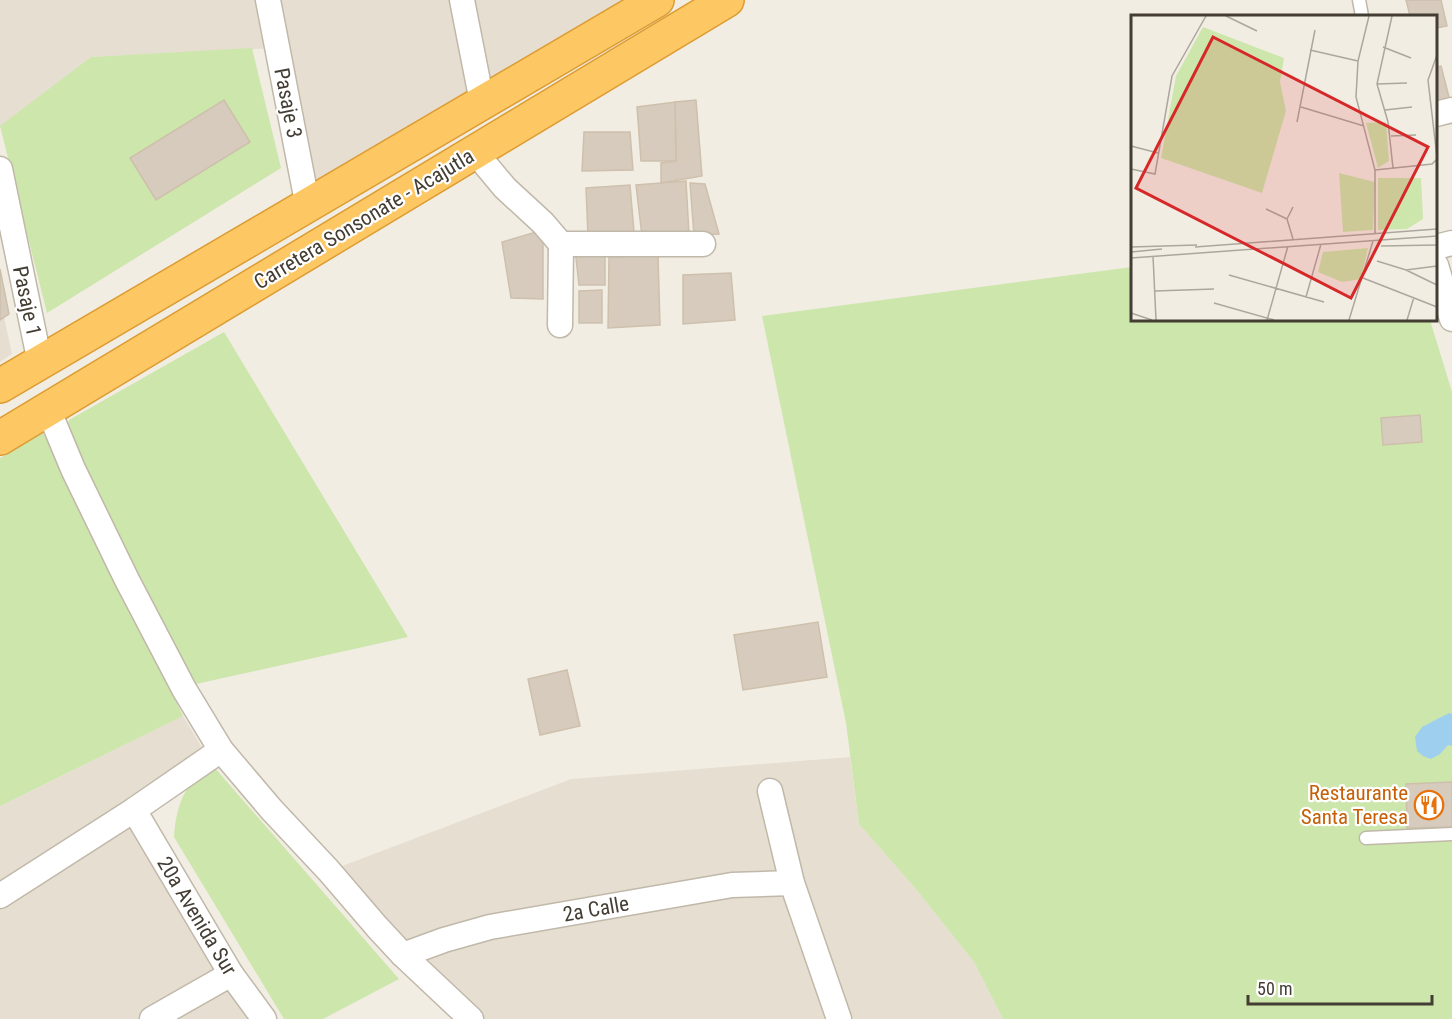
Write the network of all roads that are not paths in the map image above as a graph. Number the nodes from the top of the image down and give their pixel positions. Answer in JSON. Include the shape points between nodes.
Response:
{"nodes":[{"id":1,"x":268,"y":0,"type":"edge"},
{"id":2,"x":462,"y":0,"type":"edge"},
{"id":3,"x":657,"y":0,"type":"edge"},
{"id":4,"x":727,"y":0,"type":"edge"},
{"id":5,"x":1359,"y":0,"type":"edge"},
{"id":6,"x":1362,"y":15,"type":"edge"},
{"id":7,"x":483,"y":102,"type":"junction"},
{"id":8,"x":1452,"y":110,"type":"edge"},
{"id":9,"x":1437,"y":114,"type":"edge"},
{"id":10,"x":475,"y":152,"type":"junction"},
{"id":11,"x":0,"y":169,"type":"edge"},
{"id":12,"x":308,"y":207,"type":"junction"},
{"id":13,"x":1452,"y":243,"type":"edge"},
{"id":14,"x":561,"y":244,"type":"junction"},
{"id":15,"x":702,"y":244,"type":"dead end"},
{"id":16,"x":1437,"y":247,"type":"edge"},
{"id":17,"x":1437,"y":268,"type":"edge"},
{"id":18,"x":1452,"y":320,"type":"edge"},
{"id":19,"x":560,"y":325,"type":"dead end"},
{"id":20,"x":40,"y":363,"type":"junction"},
{"id":21,"x":0,"y":386,"type":"edge"},
{"id":22,"x":48,"y":409,"type":"junction"},
{"id":23,"x":0,"y":438,"type":"edge"},
{"id":24,"x":222,"y":750,"type":"junction"},
{"id":25,"x":770,"y":791,"type":"dead end"},
{"id":26,"x":134,"y":810,"type":"junction"},
{"id":27,"x":1452,"y":834,"type":"edge"},
{"id":28,"x":1366,"y":837,"type":"dead end"},
{"id":29,"x":792,"y":883,"type":"junction"},
{"id":30,"x":0,"y":896,"type":"edge"},
{"id":31,"x":403,"y":956,"type":"junction"},
{"id":32,"x":231,"y":974,"type":"junction"},
{"id":33,"x":152,"y":1019,"type":"edge"},
{"id":34,"x":264,"y":1019,"type":"edge"},
{"id":35,"x":471,"y":1019,"type":"edge"},
{"id":36,"x":839,"y":1019,"type":"edge"}],
"edges":[{"from":1,"to":12,"type":"street","name":"Pasaje 3"},
{"from":2,"to":7,"type":"street"},
{"from":3,"to":7,"type":"highway","name":"Carretera Sonsonate - Acajutla"},
{"from":4,"to":10,"type":"highway","name":"Carretera Sonsonate - Acajutla"},
{"from":5,"to":6,"type":"lane"},
{"from":7,"to":12,"type":"highway","name":"Carretera Sonsonate - Acajutla"},
{"from":8,"to":9,"type":"street"},
{"from":10,"to":14,"type":"street"},
{"from":10,"to":22,"type":"highway","name":"Carretera Sonsonate - Acajutla"},
{"from":11,"to":20,"type":"street","name":"Pasaje 1"},
{"from":12,"to":20,"type":"highway","name":"Carretera Sonsonate - Acajutla"},
{"from":13,"to":16,"type":"street"},
{"from":14,"to":15,"type":"street"},
{"from":14,"to":19,"type":"street"},
{"from":17,"to":18,"type":"street"},
{"from":20,"to":21,"type":"highway","name":"Carretera Sonsonate - Acajutla"},
{"from":22,"to":23,"type":"highway","name":"Carretera Sonsonate - Acajutla"},
{"from":22,"to":24,"type":"street","via":[[127,580],[184,689]]},
{"from":24,"to":26,"type":"street"},
{"from":24,"to":31,"type":"street"},
{"from":25,"to":29,"type":"street"},
{"from":26,"to":30,"type":"street"},
{"from":26,"to":32,"type":"street","name":"20a Avenida Sur"},
{"from":27,"to":28,"type":"lane"},
{"from":29,"to":31,"type":"street","name":"2a Calle","via":[[732,885],[490,927]]},
{"from":29,"to":36,"type":"street"},
{"from":31,"to":35,"type":"street"},
{"from":32,"to":33,"type":"street"},
{"from":32,"to":34,"type":"street","name":"20a Avenida Sur"}]}
